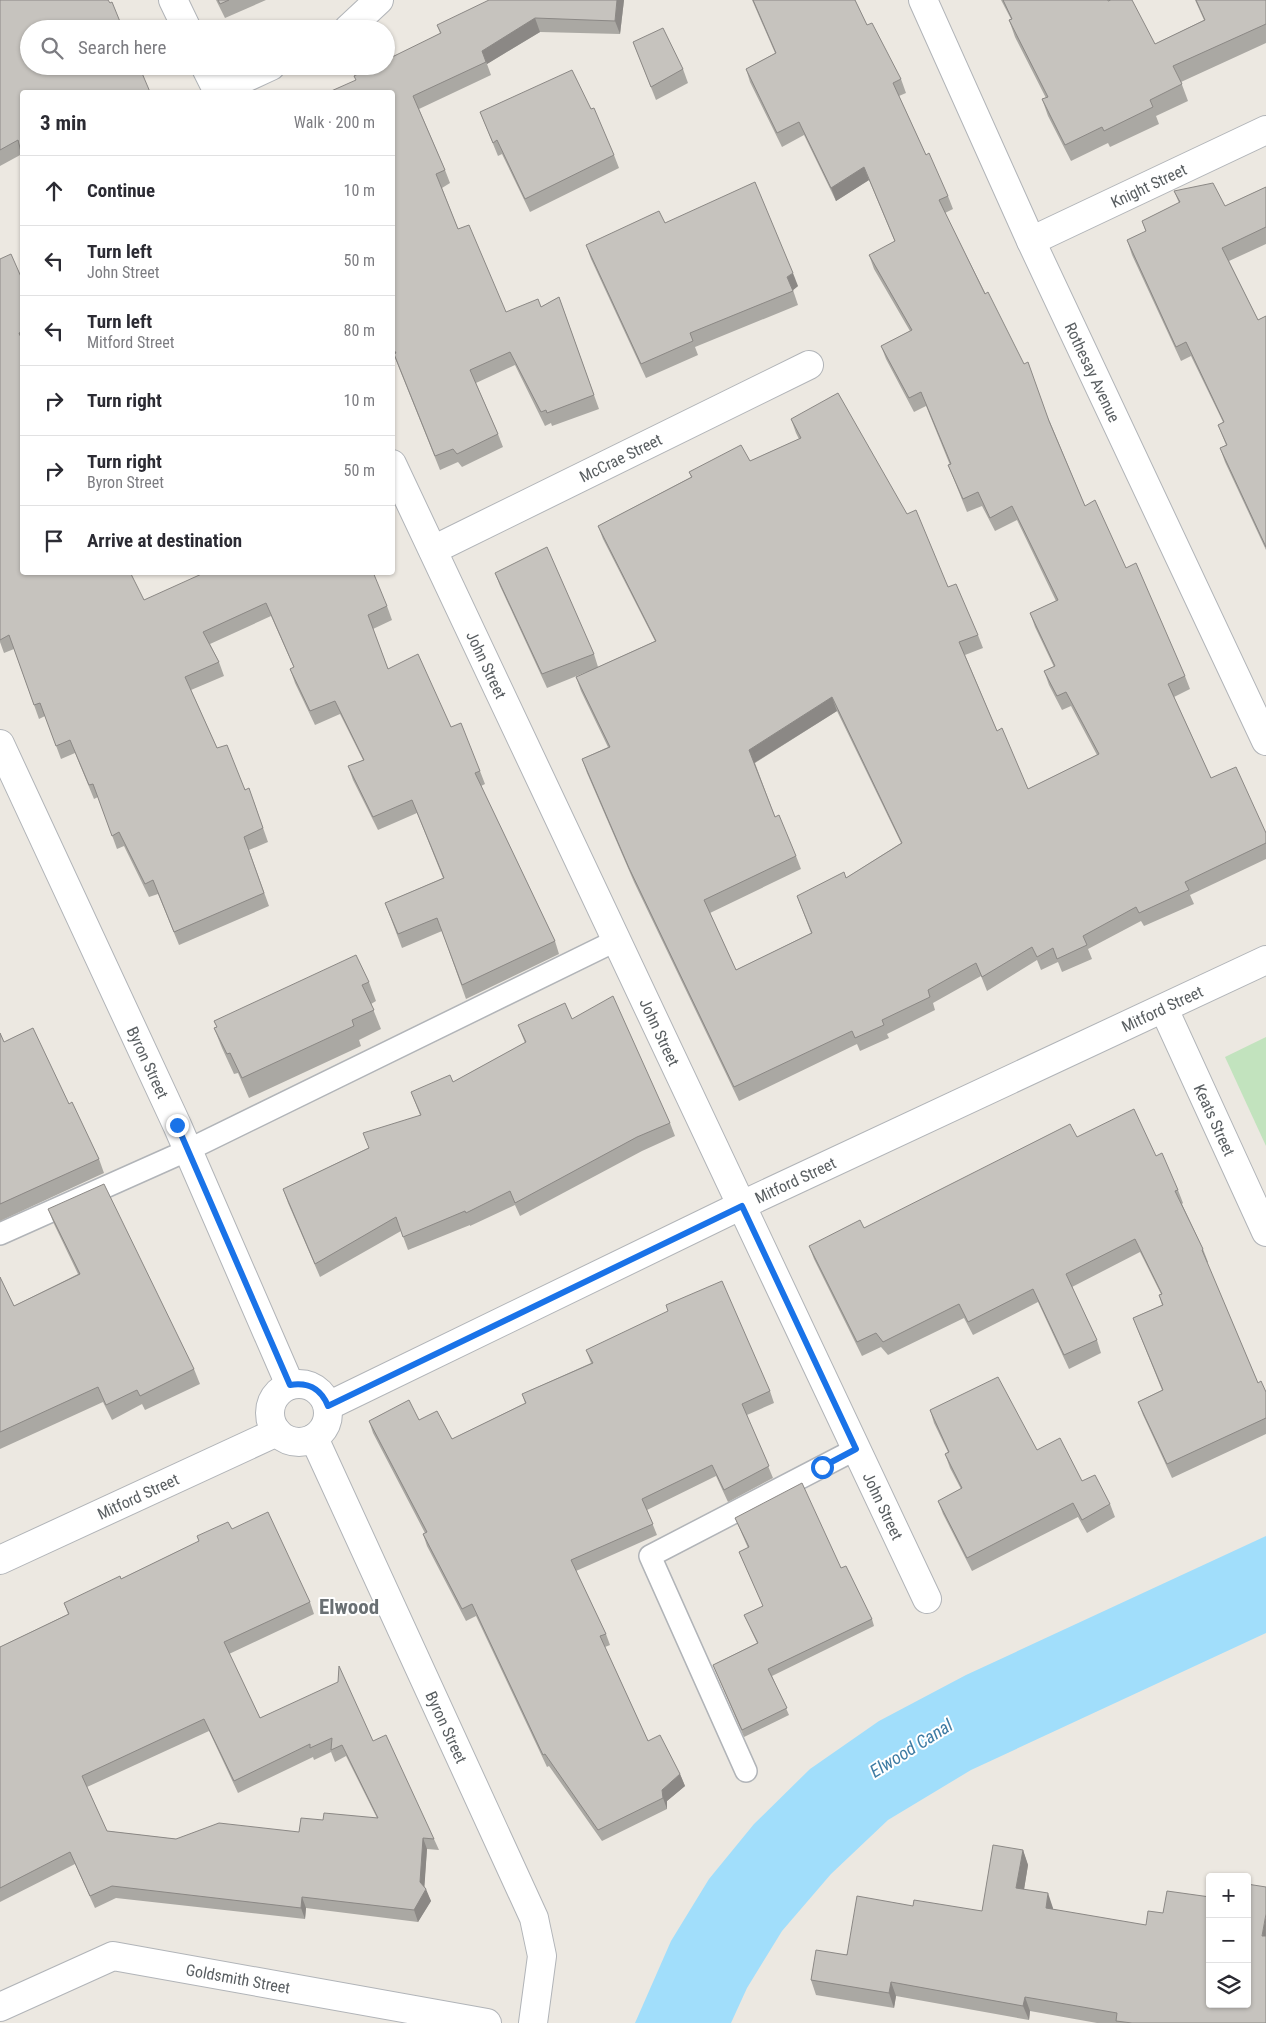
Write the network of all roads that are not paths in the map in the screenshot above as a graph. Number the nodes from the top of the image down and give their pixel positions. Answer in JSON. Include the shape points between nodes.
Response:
{"nodes":[{"id":1,"x":173,"y":0,"type":"edge"},
{"id":2,"x":379,"y":0,"type":"edge"},
{"id":3,"x":923,"y":0,"type":"edge"},
{"id":4,"x":183,"y":20,"type":"edge"},
{"id":5,"x":358,"y":20,"type":"edge"},
{"id":6,"x":210,"y":75,"type":"edge"},
{"id":7,"x":253,"y":75,"type":"edge"},
{"id":8,"x":217,"y":90,"type":"edge"},
{"id":9,"x":222,"y":90,"type":"edge"},
{"id":10,"x":1266,"y":130,"type":"edge"},
{"id":11,"x":1031,"y":241,"type":"junction"},
{"id":12,"x":808,"y":365,"type":"dead end"},
{"id":13,"x":395,"y":470,"type":"edge"},
{"id":14,"x":433,"y":550,"type":"junction"},
{"id":15,"x":1266,"y":741,"type":"edge"},
{"id":16,"x":0,"y":744,"type":"edge"},
{"id":17,"x":617,"y":940,"type":"junction"},
{"id":18,"x":1266,"y":960,"type":"edge"},
{"id":19,"x":1164,"y":1009,"type":"junction"},
{"id":20,"x":186,"y":1151,"type":"junction"},
{"id":21,"x":742,"y":1206,"type":"junction"},
{"id":22,"x":1266,"y":1232,"type":"edge"},
{"id":23,"x":0,"y":1234,"type":"edge"},
{"id":24,"x":290,"y":1385,"type":"junction"},
{"id":25,"x":328,"y":1406,"type":"junction"},
{"id":26,"x":277,"y":1432,"type":"junction"},
{"id":27,"x":314,"y":1438,"type":"junction"},
{"id":28,"x":856,"y":1449,"type":"junction"},
{"id":29,"x":0,"y":1560,"type":"edge"},
{"id":30,"x":927,"y":1599,"type":"dead end"},
{"id":31,"x":746,"y":1770,"type":"dead end"},
{"id":32,"x":0,"y":2007,"type":"edge"},
{"id":33,"x":487,"y":2023,"type":"edge"},
{"id":34,"x":533,"y":2023,"type":"edge"}],
"edges":[{"from":1,"to":4,"type":"street"},
{"from":2,"to":5,"type":"street"},
{"from":3,"to":11,"type":"street","name":"Rothesay Avenue"},
{"from":6,"to":8,"type":"street"},
{"from":7,"to":9,"type":"street"},
{"from":10,"to":11,"type":"street","name":"Knight Street"},
{"from":11,"to":15,"type":"street","name":"Rothesay Avenue"},
{"from":12,"to":14,"type":"street","name":"McCrae Street"},
{"from":13,"to":14,"type":"street","name":"John Street"},
{"from":14,"to":17,"type":"street","name":"John Street"},
{"from":16,"to":20,"type":"street","name":"Byron Street","via":[[177,1125]]},
{"from":17,"to":20,"type":"lane"},
{"from":17,"to":21,"type":"street","name":"John Street"},
{"from":18,"to":19,"type":"street","name":"Mitford Street"},
{"from":19,"to":21,"type":"street","name":"Mitford Street"},
{"from":19,"to":22,"type":"street","name":"Keats Street"},
{"from":20,"to":23,"type":"lane"},
{"from":20,"to":24,"type":"street","name":"Byron Street"},
{"from":21,"to":25,"type":"street","name":"Mitford Street"},
{"from":21,"to":28,"type":"street","name":"John Street"},
{"from":24,"to":25,"type":"street","via":[[314,1387]]},
{"from":24,"to":26,"type":"street","via":[[278,1392],[271,1405],[271,1419]]},
{"from":25,"to":27,"type":"street","via":[[326,1424]]},
{"from":26,"to":27,"type":"street","via":[[290,1441]]},
{"from":26,"to":29,"type":"street","name":"Mitford Street"},
{"from":27,"to":34,"type":"street","name":"Byron Street","via":[[534,1918],[542,1956]]},
{"from":28,"to":30,"type":"street","name":"John Street"},
{"from":28,"to":31,"type":"lane","via":[[650,1556]]},
{"from":32,"to":33,"type":"street","name":"Goldsmith Street","via":[[113,1956]]}]}
